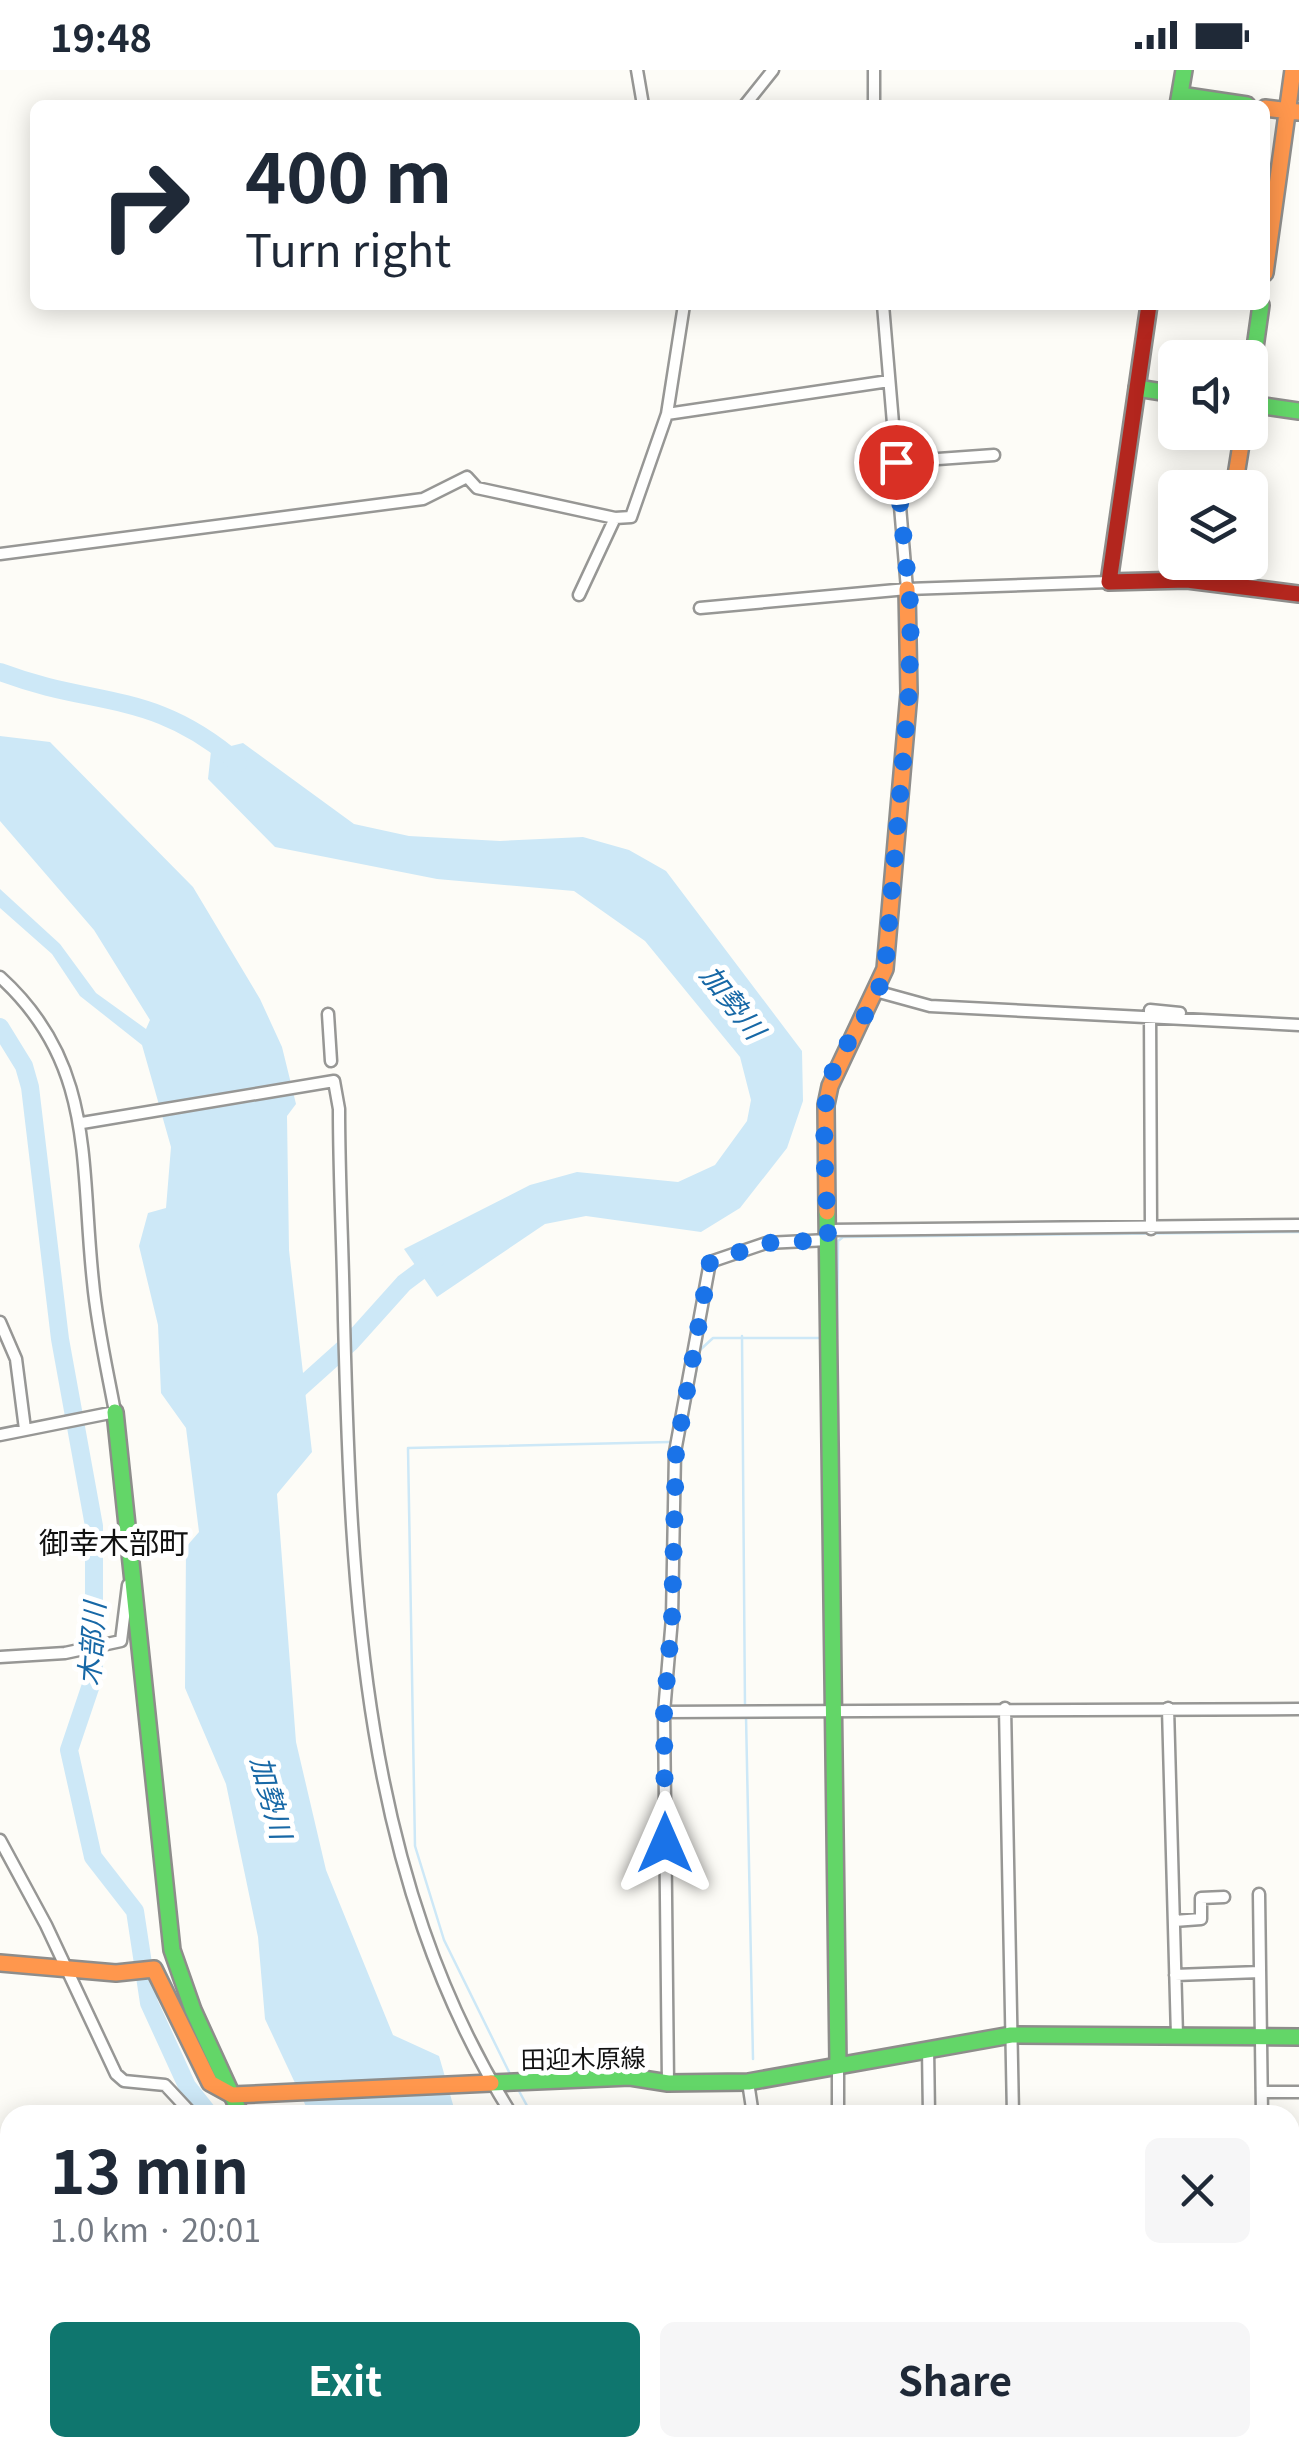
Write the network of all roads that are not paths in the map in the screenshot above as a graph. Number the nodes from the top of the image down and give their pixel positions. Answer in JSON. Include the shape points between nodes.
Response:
{"nodes":[{"id":1,"x":637,"y":70,"type":"edge"},
{"id":2,"x":773,"y":70,"type":"edge"},
{"id":3,"x":874,"y":70,"type":"edge"},
{"id":4,"x":1184,"y":70,"type":"edge"},
{"id":5,"x":1293,"y":70,"type":"edge"},
{"id":6,"x":642,"y":100,"type":"edge"},
{"id":7,"x":749,"y":100,"type":"edge"},
{"id":8,"x":874,"y":100,"type":"edge"},
{"id":9,"x":1179,"y":100,"type":"edge"},
{"id":10,"x":1293,"y":112,"type":"edge"},
{"id":11,"x":1270,"y":244,"type":"edge"},
{"id":12,"x":683,"y":310,"type":"edge"},
{"id":13,"x":883,"y":310,"type":"edge"},
{"id":14,"x":1148,"y":310,"type":"edge"},
{"id":15,"x":1260,"y":310,"type":"edge"},
{"id":16,"x":1256,"y":340,"type":"edge"},
{"id":17,"x":889,"y":381,"type":"junction"},
{"id":18,"x":1137,"y":388,"type":"junction"},
{"id":19,"x":1158,"y":391,"type":"edge"},
{"id":20,"x":1268,"y":407,"type":"edge"},
{"id":21,"x":1299,"y":411,"type":"edge"},
{"id":22,"x":667,"y":414,"type":"junction"},
{"id":23,"x":994,"y":456,"type":"dead end"},
{"id":24,"x":896,"y":462,"type":"junction"},
{"id":25,"x":615,"y":518,"type":"junction"},
{"id":26,"x":0,"y":554,"type":"edge"},
{"id":27,"x":1109,"y":582,"type":"junction"},
{"id":28,"x":1220,"y":582,"type":"joint"},
{"id":29,"x":907,"y":589,"type":"junction"},
{"id":30,"x":1299,"y":594,"type":"edge"},
{"id":31,"x":579,"y":596,"type":"dead end"},
{"id":32,"x":700,"y":608,"type":"dead end"},
{"id":33,"x":0,"y":977,"type":"edge"},
{"id":34,"x":879,"y":992,"type":"junction"},
{"id":35,"x":328,"y":1014,"type":"dead end"},
{"id":36,"x":1150,"y":1018,"type":"junction"},
{"id":37,"x":1299,"y":1024,"type":"edge"},
{"id":38,"x":331,"y":1060,"type":"dead end"},
{"id":39,"x":82,"y":1123,"type":"junction"},
{"id":40,"x":1299,"y":1225,"type":"edge"},
{"id":41,"x":1151,"y":1230,"type":"junction"},
{"id":42,"x":828,"y":1235,"type":"junction"},
{"id":43,"x":0,"y":1322,"type":"edge"},
{"id":44,"x":115,"y":1412,"type":"junction"},
{"id":45,"x":25,"y":1429,"type":"junction"},
{"id":46,"x":0,"y":1435,"type":"edge"},
{"id":47,"x":130,"y":1570,"type":"junction"},
{"id":48,"x":0,"y":1657,"type":"edge"},
{"id":49,"x":1005,"y":1708,"type":"junction"},
{"id":50,"x":1168,"y":1708,"type":"junction"},
{"id":51,"x":1299,"y":1709,"type":"edge"},
{"id":52,"x":831,"y":1710,"type":"junction"},
{"id":53,"x":664,"y":1712,"type":"junction"},
{"id":54,"x":0,"y":1840,"type":"edge"},
{"id":55,"x":1259,"y":1894,"type":"dead end"},
{"id":56,"x":1224,"y":1898,"type":"dead end"},
{"id":57,"x":1174,"y":1920,"type":"junction"},
{"id":58,"x":0,"y":1963,"type":"edge"},
{"id":59,"x":62,"y":1968,"type":"junction"},
{"id":60,"x":1260,"y":1972,"type":"junction"},
{"id":61,"x":1175,"y":1974,"type":"junction"},
{"id":62,"x":1011,"y":2035,"type":"junction"},
{"id":63,"x":1177,"y":2036,"type":"junction"},
{"id":64,"x":1261,"y":2036,"type":"junction"},
{"id":65,"x":1299,"y":2037,"type":"edge"},
{"id":66,"x":928,"y":2048,"type":"junction"},
{"id":67,"x":838,"y":2064,"type":"junction"},
{"id":68,"x":748,"y":2082,"type":"junction"},
{"id":69,"x":668,"y":2083,"type":"junction"},
{"id":70,"x":492,"y":2084,"type":"junction"},
{"id":71,"x":1262,"y":2092,"type":"junction"},
{"id":72,"x":1299,"y":2092,"type":"edge"},
{"id":73,"x":232,"y":2095,"type":"junction"},
{"id":74,"x":183,"y":2105,"type":"edge"},
{"id":75,"x":236,"y":2105,"type":"edge"},
{"id":76,"x":506,"y":2105,"type":"edge"},
{"id":77,"x":752,"y":2105,"type":"edge"},
{"id":78,"x":838,"y":2105,"type":"edge"},
{"id":79,"x":928,"y":2105,"type":"edge"},
{"id":80,"x":1014,"y":2105,"type":"edge"},
{"id":81,"x":1262,"y":2105,"type":"edge"}],
"edges":[{"from":1,"to":6,"type":"street"},
{"from":2,"to":7,"type":"street"},
{"from":3,"to":8,"type":"street"},
{"from":4,"to":9,"type":"street"},
{"from":5,"to":10,"type":"street"},
{"from":10,"to":11,"type":"street"},
{"from":12,"to":22,"type":"street"},
{"from":13,"to":17,"type":"street"},
{"from":14,"to":18,"type":"street"},
{"from":15,"to":16,"type":"street"},
{"from":17,"to":22,"type":"street"},
{"from":17,"to":24,"type":"street"},
{"from":18,"to":19,"type":"street"},
{"from":18,"to":27,"type":"street"},
{"from":20,"to":21,"type":"street"},
{"from":22,"to":25,"type":"street","via":[[631,517]]},
{"from":23,"to":24,"type":"street"},
{"from":24,"to":29,"type":"street"},
{"from":25,"to":26,"type":"street","via":[[477,488],[468,477],[423,500]]},
{"from":25,"to":31,"type":"street"},
{"from":27,"to":28,"type":"street"},
{"from":27,"to":29,"type":"street"},
{"from":28,"to":30,"type":"street"},
{"from":29,"to":32,"type":"street"},
{"from":29,"to":34,"type":"street","via":[[908,712]]},
{"from":33,"to":39,"type":"street","via":[[36,1012],[60,1051]]},
{"from":34,"to":36,"type":"street","via":[[930,1006]]},
{"from":34,"to":42,"type":"street","via":[[830,1075]]},
{"from":35,"to":38,"type":"street"},
{"from":36,"to":37,"type":"street","via":[[1150,1010]]},
{"from":36,"to":41,"type":"street"},
{"from":39,"to":44,"type":"street","via":[[93,1286]]},
{"from":39,"to":70,"type":"street","via":[[334,1081],[347,1474],[368,1714],[428,1940]]},
{"from":40,"to":41,"type":"street"},
{"from":41,"to":42,"type":"street"},
{"from":42,"to":52,"type":"street"},
{"from":42,"to":53,"type":"street","via":[[766,1243],[710,1262],[676,1452]]},
{"from":43,"to":45,"type":"street","via":[[16,1359]]},
{"from":44,"to":45,"type":"street"},
{"from":44,"to":47,"type":"street"},
{"from":45,"to":46,"type":"street"},
{"from":47,"to":48,"type":"street","via":[[121,1642]]},
{"from":47,"to":73,"type":"street","via":[[172,1950]]},
{"from":49,"to":50,"type":"street"},
{"from":49,"to":52,"type":"street"},
{"from":49,"to":62,"type":"street"},
{"from":50,"to":51,"type":"street"},
{"from":50,"to":57,"type":"street"},
{"from":52,"to":53,"type":"street"},
{"from":52,"to":67,"type":"street"},
{"from":53,"to":69,"type":"street"},
{"from":54,"to":59,"type":"street"},
{"from":55,"to":60,"type":"street"},
{"from":56,"to":57,"type":"street","via":[[1201,1898],[1202,1919]]},
{"from":57,"to":61,"type":"street"},
{"from":58,"to":59,"type":"street"},
{"from":59,"to":73,"type":"street","via":[[148,1967],[210,2083]]},
{"from":59,"to":74,"type":"street","via":[[116,2074],[124,2081],[165,2085]]},
{"from":60,"to":61,"type":"street"},
{"from":60,"to":64,"type":"street"},
{"from":61,"to":63,"type":"street"},
{"from":62,"to":63,"type":"street","name":"田迎木原線"},
{"from":62,"to":66,"type":"street","name":"田迎木原線"},
{"from":62,"to":80,"type":"street"},
{"from":63,"to":64,"type":"street","name":"田迎木原線"},
{"from":64,"to":65,"type":"street","name":"田迎木原線"},
{"from":64,"to":71,"type":"street"},
{"from":66,"to":67,"type":"street","name":"田迎木原線"},
{"from":66,"to":79,"type":"street"},
{"from":67,"to":68,"type":"street","name":"田迎木原線"},
{"from":67,"to":78,"type":"street"},
{"from":68,"to":69,"type":"street","name":"田迎木原線"},
{"from":68,"to":77,"type":"street"},
{"from":69,"to":70,"type":"street","name":"田迎木原線","via":[[630,2077]]},
{"from":70,"to":73,"type":"street","name":"田迎木原線"},
{"from":70,"to":76,"type":"street"},
{"from":71,"to":72,"type":"street"},
{"from":71,"to":81,"type":"street"},
{"from":73,"to":75,"type":"street"}]}
